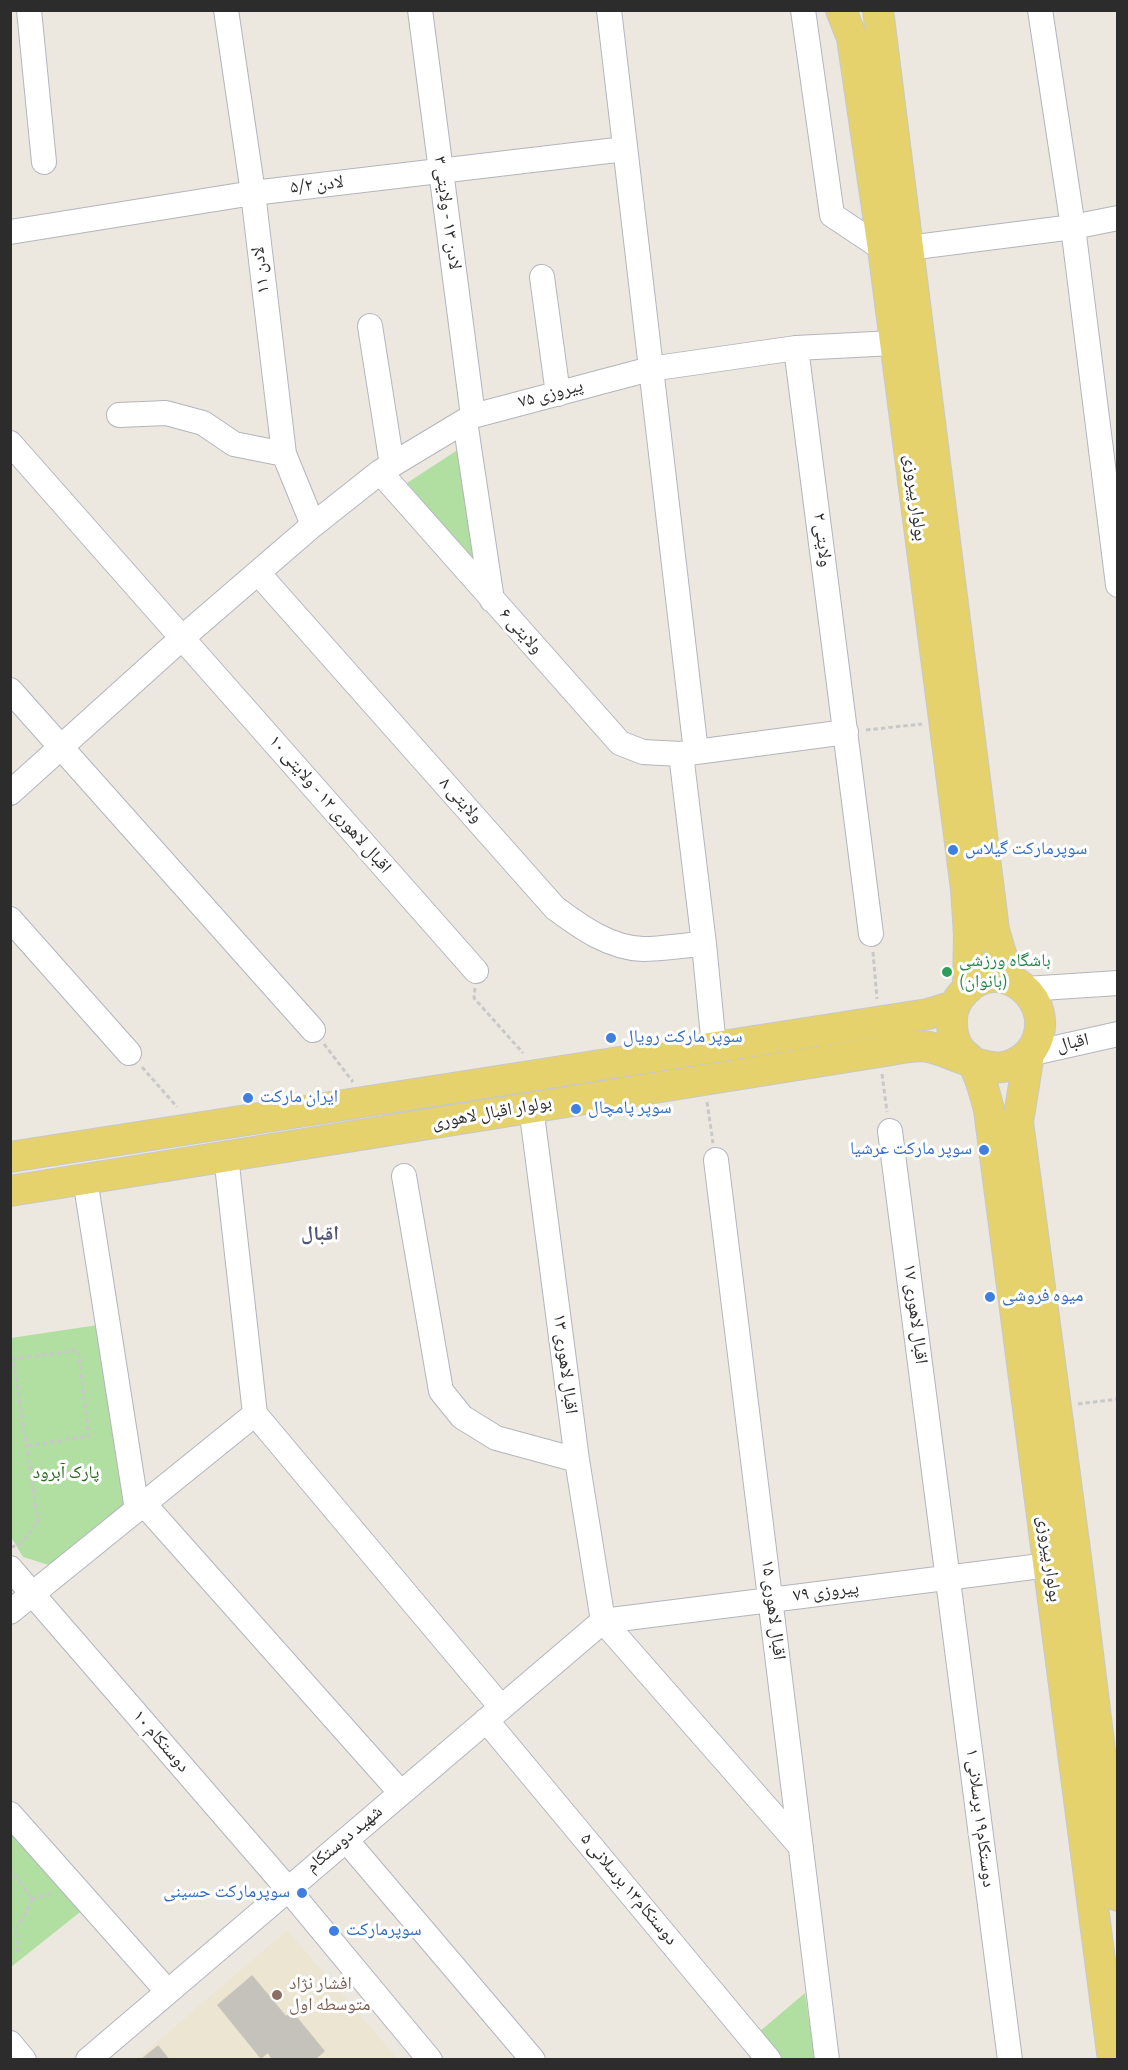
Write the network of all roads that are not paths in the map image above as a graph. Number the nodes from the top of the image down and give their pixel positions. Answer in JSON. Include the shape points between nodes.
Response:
{"nodes":[{"id":1,"x":29,"y":10,"type":"edge"},
{"id":2,"x":226,"y":10,"type":"edge"},
{"id":3,"x":420,"y":10,"type":"edge"},
{"id":4,"x":609,"y":10,"type":"edge"},
{"id":5,"x":803,"y":10,"type":"edge"},
{"id":6,"x":841,"y":10,"type":"edge"},
{"id":7,"x":878,"y":10,"type":"edge"},
{"id":8,"x":1040,"y":10,"type":"edge"},
{"id":9,"x":625,"y":149,"type":"junction"},
{"id":10,"x":44,"y":162,"type":"dead end"},
{"id":11,"x":440,"y":172,"type":"junction"},
{"id":12,"x":253,"y":193,"type":"junction"},
{"id":13,"x":1118,"y":218,"type":"edge"},
{"id":14,"x":1073,"y":227,"type":"junction"},
{"id":15,"x":10,"y":232,"type":"edge"},
{"id":16,"x":895,"y":248,"type":"junction"},
{"id":17,"x":542,"y":277,"type":"dead end"},
{"id":18,"x":370,"y":326,"type":"dead end"},
{"id":19,"x":894,"y":344,"type":"junction"},
{"id":20,"x":796,"y":348,"type":"junction"},
{"id":21,"x":650,"y":369,"type":"junction"},
{"id":22,"x":558,"y":393,"type":"junction"},
{"id":23,"x":119,"y":415,"type":"dead end"},
{"id":24,"x":469,"y":419,"type":"junction"},
{"id":25,"x":10,"y":443,"type":"edge"},
{"id":26,"x":284,"y":454,"type":"junction"},
{"id":27,"x":386,"y":469,"type":"junction"},
{"id":28,"x":313,"y":525,"type":"junction"},
{"id":29,"x":258,"y":573,"type":"junction"},
{"id":30,"x":1118,"y":585,"type":"edge"},
{"id":31,"x":492,"y":600,"type":"junction"},
{"id":32,"x":183,"y":638,"type":"junction"},
{"id":33,"x":10,"y":690,"type":"edge"},
{"id":34,"x":846,"y":732,"type":"junction"},
{"id":35,"x":60,"y":747,"type":"junction"},
{"id":36,"x":689,"y":753,"type":"junction"},
{"id":37,"x":10,"y":793,"type":"edge"},
{"id":38,"x":10,"y":919,"type":"edge"},
{"id":39,"x":872,"y":934,"type":"road end"},
{"id":40,"x":704,"y":944,"type":"junction"},
{"id":41,"x":476,"y":971,"type":"road end"},
{"id":42,"x":1118,"y":983,"type":"edge"},
{"id":43,"x":1017,"y":984,"type":"junction"},
{"id":44,"x":961,"y":997,"type":"junction"},
{"id":45,"x":313,"y":1030,"type":"road end"},
{"id":46,"x":1118,"y":1034,"type":"edge"},
{"id":47,"x":714,"y":1047,"type":"junction"},
{"id":48,"x":129,"y":1053,"type":"road end"},
{"id":49,"x":1029,"y":1054,"type":"junction"},
{"id":50,"x":971,"y":1060,"type":"junction"},
{"id":51,"x":402,"y":1097,"type":"junction"},
{"id":52,"x":531,"y":1107,"type":"junction"},
{"id":53,"x":408,"y":1128,"type":"junction"},
{"id":54,"x":890,"y":1131,"type":"road end"},
{"id":55,"x":226,"y":1156,"type":"junction"},
{"id":56,"x":10,"y":1157,"type":"edge"},
{"id":57,"x":716,"y":1160,"type":"road end"},
{"id":58,"x":404,"y":1176,"type":"dead end"},
{"id":59,"x":85,"y":1179,"type":"junction"},
{"id":60,"x":10,"y":1191,"type":"edge"},
{"id":61,"x":255,"y":1414,"type":"junction"},
{"id":62,"x":577,"y":1460,"type":"junction"},
{"id":63,"x":140,"y":1507,"type":"junction"},
{"id":64,"x":1049,"y":1564,"type":"junction"},
{"id":65,"x":10,"y":1568,"type":"edge"},
{"id":66,"x":948,"y":1577,"type":"junction"},
{"id":67,"x":33,"y":1594,"type":"junction"},
{"id":68,"x":771,"y":1600,"type":"junction"},
{"id":69,"x":10,"y":1612,"type":"edge"},
{"id":70,"x":603,"y":1621,"type":"junction"},
{"id":71,"x":494,"y":1714,"type":"junction"},
{"id":72,"x":400,"y":1793,"type":"junction"},
{"id":73,"x":10,"y":1814,"type":"edge"},
{"id":74,"x":346,"y":1840,"type":"junction"},
{"id":75,"x":801,"y":1847,"type":"junction"},
{"id":76,"x":288,"y":1889,"type":"junction"},
{"id":77,"x":1118,"y":1896,"type":"edge"},
{"id":78,"x":168,"y":1992,"type":"junction"},
{"id":79,"x":10,"y":2043,"type":"edge"},
{"id":80,"x":91,"y":2059,"type":"edge"},
{"id":81,"x":24,"y":2060,"type":"edge"},
{"id":82,"x":430,"y":2060,"type":"edge"},
{"id":83,"x":533,"y":2060,"type":"edge"},
{"id":84,"x":769,"y":2060,"type":"edge"},
{"id":85,"x":827,"y":2060,"type":"edge"},
{"id":86,"x":1010,"y":2060,"type":"edge"},
{"id":87,"x":1113,"y":2060,"type":"edge"}],
"edges":[{"from":1,"to":10,"type":"street"},
{"from":2,"to":12,"type":"street","name":"لادن ۱۱"},
{"from":3,"to":11,"type":"street","name":"لادن ۱۳ - ولایتی ۳"},
{"from":4,"to":9,"type":"street"},
{"from":5,"to":16,"type":"street","via":[[832,215]]},
{"from":6,"to":16,"type":"main road","name":"بولوار پیروزی","via":[[852,38]]},
{"from":7,"to":16,"type":"main road","name":"بولوار پیروزی"},
{"from":8,"to":14,"type":"street"},
{"from":9,"to":11,"type":"street","name":"لادن ۵/۲"},
{"from":9,"to":21,"type":"street"},
{"from":11,"to":12,"type":"street","name":"لادن ۵/۲"},
{"from":11,"to":24,"type":"street","name":"لادن ۱۳ - ولایتی ۳"},
{"from":12,"to":15,"type":"street","name":"لادن ۵/۲"},
{"from":12,"to":26,"type":"street","name":"لادن ۱۱"},
{"from":13,"to":14,"type":"street"},
{"from":14,"to":16,"type":"street"},
{"from":14,"to":30,"type":"street"},
{"from":16,"to":19,"type":"main road","name":"بولوار پیروزی"},
{"from":16,"to":43,"type":"main road","name":"بولوار پیروزی","via":[[994,930]]},
{"from":17,"to":22,"type":"street"},
{"from":18,"to":27,"type":"street"},
{"from":19,"to":20,"type":"street","name":"پیروزی ۷۵"},
{"from":19,"to":44,"type":"main road","name":"بولوار پیروزی","via":[[966,889],[969,935]]},
{"from":20,"to":21,"type":"street","name":"پیروزی ۷۵"},
{"from":20,"to":34,"type":"street","name":"ولایتی ۲"},
{"from":21,"to":22,"type":"street","name":"پیروزی ۷۵"},
{"from":21,"to":36,"type":"street"},
{"from":22,"to":24,"type":"street","name":"پیروزی ۷۵"},
{"from":23,"to":26,"type":"street","via":[[166,413],[203,423],[234,444]]},
{"from":24,"to":27,"type":"street","name":"پیروزی ۷۵"},
{"from":24,"to":31,"type":"street","name":"لادن ۱۳ - ولایتی ۳"},
{"from":25,"to":32,"type":"street","name":"اقبال لاهوری ۱۲ - ولایتی ۱۰"},
{"from":26,"to":28,"type":"street","name":"لادن ۱۱"},
{"from":27,"to":28,"type":"street","name":"پیروزی ۷۵"},
{"from":27,"to":31,"type":"street","name":"ولایتی ۶"},
{"from":28,"to":29,"type":"street","name":"پیروزی ۷۵"},
{"from":29,"to":32,"type":"street","name":"پیروزی ۷۵"},
{"from":29,"to":40,"type":"street","name":"ولایتی ۸","via":[[555,908],[613,944],[643,949]]},
{"from":31,"to":36,"type":"street","name":"ولایتی ۶","via":[[620,743],[643,752]]},
{"from":32,"to":35,"type":"street","name":"پیروزی ۷۵"},
{"from":32,"to":41,"type":"street","name":"اقبال لاهوری ۱۲ - ولایتی ۱۰"},
{"from":33,"to":35,"type":"street"},
{"from":34,"to":36,"type":"street","name":"ولایتی ۶"},
{"from":34,"to":39,"type":"street","name":"ولایتی ۲"},
{"from":35,"to":37,"type":"street","name":"پیروزی ۷۵"},
{"from":35,"to":45,"type":"street"},
{"from":36,"to":40,"type":"street"},
{"from":38,"to":48,"type":"street"},
{"from":40,"to":47,"type":"street"},
{"from":42,"to":43,"type":"street"},
{"from":43,"to":44,"type":"main road","via":[[996,978],[984,980]]},
{"from":43,"to":49,"type":"main road","via":[[1037,1004],[1041,1021],[1039,1038]]},
{"from":44,"to":47,"type":"main road","name":"بولوار اقبال لاهوری","via":[[928,1014]]},
{"from":44,"to":50,"type":"main road","via":[[951,1021],[953,1034],[959,1049]]},
{"from":46,"to":49,"type":"street","name":"اقبال"},
{"from":47,"to":51,"type":"main road","name":"بولوار اقبال لاهوری"},
{"from":49,"to":50,"type":"main road","via":[[1006,1067],[992,1068]]},
{"from":49,"to":77,"type":"main road","name":"بولوار پیروزی","via":[[1018,1122]]},
{"from":50,"to":52,"type":"main road","name":"بولوار اقبال لاهوری","via":[[927,1047],[879,1052]]},
{"from":50,"to":64,"type":"main road","name":"بولوار پیروزی","via":[[989,1110]]},
{"from":51,"to":53,"type":"main road"},
{"from":51,"to":56,"type":"main road","name":"بولوار اقبال لاهوری"},
{"from":52,"to":53,"type":"main road","name":"بولوار اقبال لاهوری"},
{"from":52,"to":62,"type":"street","name":"اقبال لاهوری ۱۳"},
{"from":53,"to":55,"type":"main road","name":"بولوار اقبال لاهوری"},
{"from":54,"to":66,"type":"street","name":"اقبال لاهوری ۱۷"},
{"from":55,"to":59,"type":"main road","name":"بولوار اقبال لاهوری"},
{"from":55,"to":61,"type":"street"},
{"from":57,"to":68,"type":"street","name":"اقبال لاهوری ۱۵"},
{"from":58,"to":62,"type":"street","via":[[441,1391],[462,1417],[496,1438]]},
{"from":59,"to":60,"type":"main road","name":"بولوار اقبال لاهوری"},
{"from":59,"to":63,"type":"street"},
{"from":61,"to":63,"type":"street"},
{"from":61,"to":71,"type":"street","name":"دوستکام۱۳ برسلانی ۵"},
{"from":62,"to":70,"type":"street","name":"اقبال لاهوری ۱۳"},
{"from":63,"to":67,"type":"street"},
{"from":63,"to":72,"type":"street"},
{"from":64,"to":66,"type":"street","name":"پیروزی ۷۹"},
{"from":64,"to":87,"type":"main road","name":"بولوار پیروزی"},
{"from":65,"to":67,"type":"street","name":"دوستکام ۱۰"},
{"from":66,"to":68,"type":"street","name":"پیروزی ۷۹"},
{"from":66,"to":86,"type":"street","name":"دوستکام۱۹ برسلانی ۱"},
{"from":67,"to":69,"type":"street"},
{"from":67,"to":76,"type":"street","name":"دوستکام ۱۰"},
{"from":68,"to":70,"type":"street","name":"پیروزی ۷۹"},
{"from":68,"to":75,"type":"street","name":"اقبال لاهوری ۱۵"},
{"from":70,"to":71,"type":"street","name":"شهید دوستکام"},
{"from":70,"to":75,"type":"street"},
{"from":71,"to":72,"type":"street","name":"شهید دوستکام"},
{"from":71,"to":84,"type":"street","name":"دوستکام۱۳ برسلانی ۵"},
{"from":72,"to":74,"type":"street","name":"شهید دوستکام"},
{"from":73,"to":78,"type":"street"},
{"from":74,"to":76,"type":"street","name":"شهید دوستکام"},
{"from":74,"to":83,"type":"street"},
{"from":75,"to":85,"type":"street","name":"اقبال لاهوری ۱۵"},
{"from":76,"to":78,"type":"street","name":"شهید دوستکام"},
{"from":76,"to":82,"type":"street","name":"دوستکام ۱۰"},
{"from":78,"to":80,"type":"street","name":"شهید دوستکام"},
{"from":79,"to":81,"type":"street"}]}
